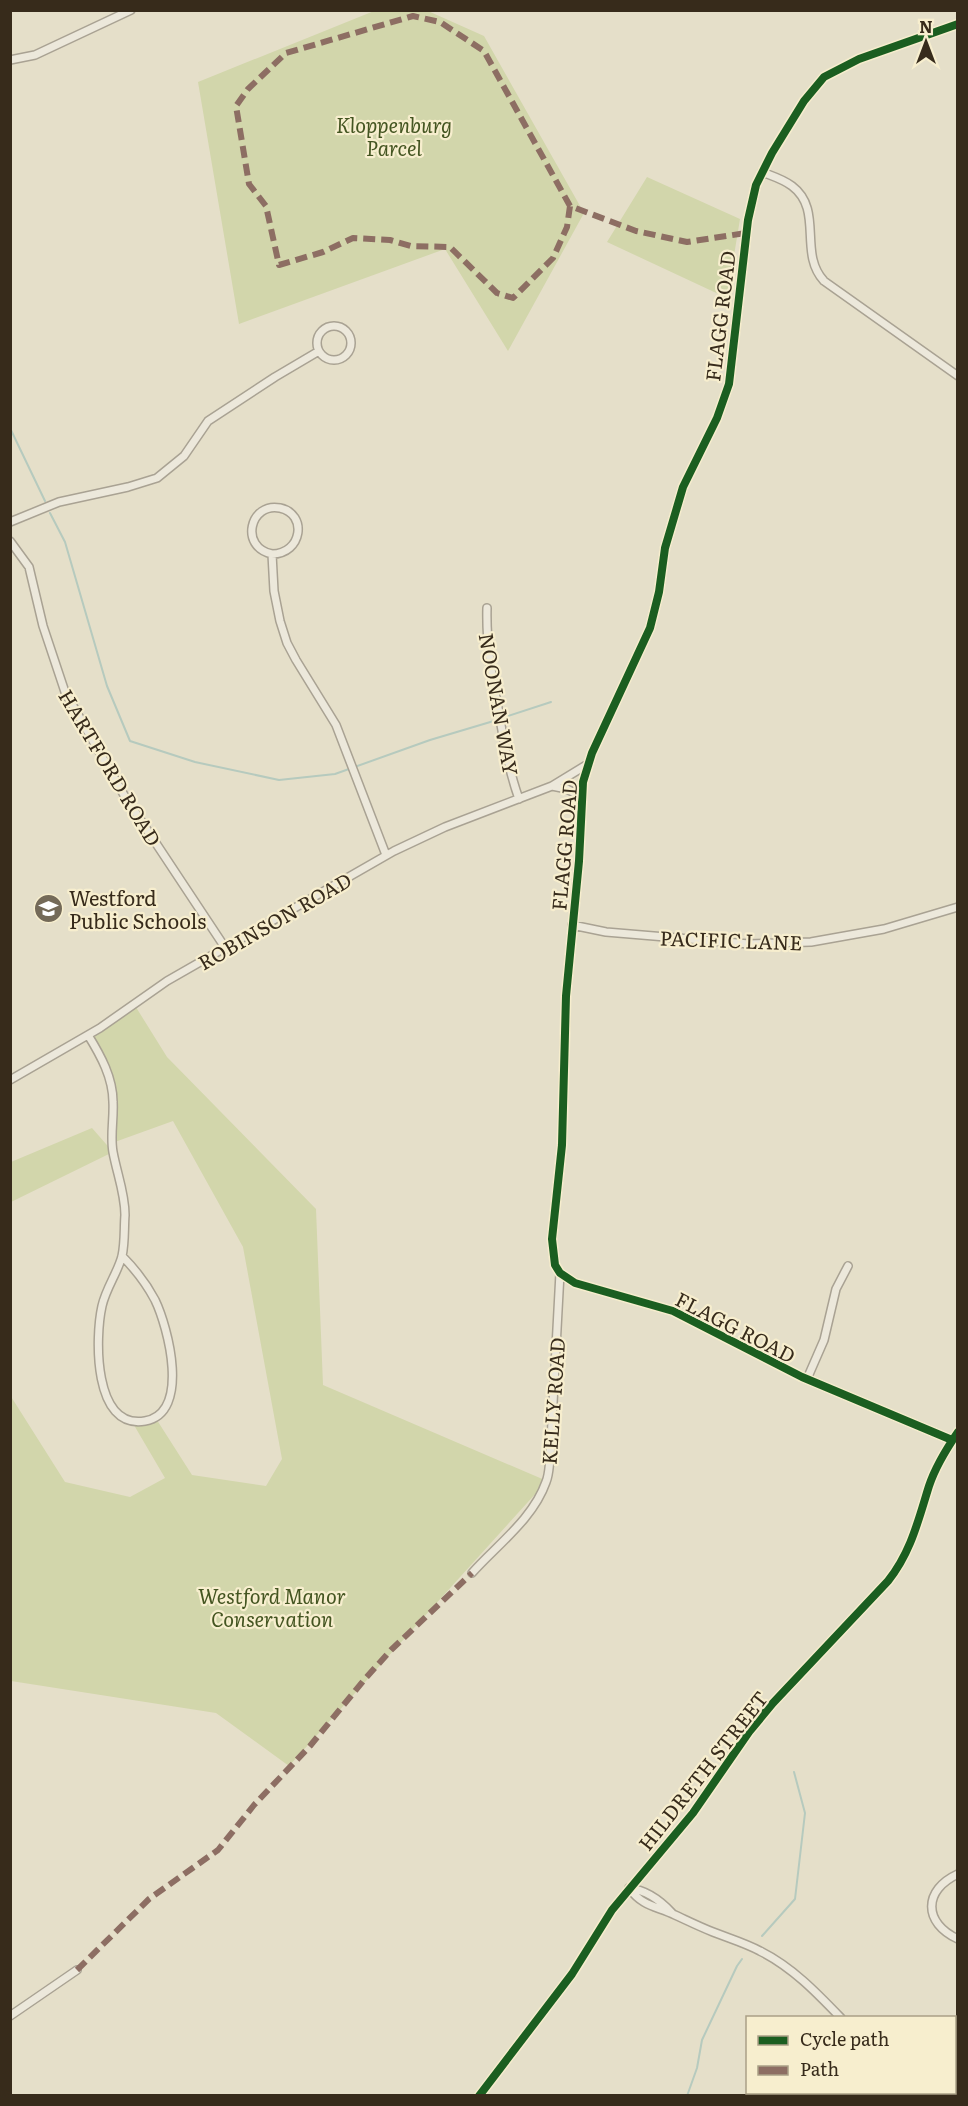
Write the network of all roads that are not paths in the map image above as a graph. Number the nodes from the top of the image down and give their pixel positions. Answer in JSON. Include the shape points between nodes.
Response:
{"nodes":[{"id":1,"x":131,"y":10,"type":"edge"},
{"id":2,"x":957,"y":24,"type":"edge"},
{"id":3,"x":10,"y":60,"type":"edge"},
{"id":4,"x":762,"y":172,"type":"junction"},
{"id":5,"x":319,"y":351,"type":"junction"},
{"id":6,"x":957,"y":376,"type":"edge"},
{"id":7,"x":10,"y":522,"type":"edge"},
{"id":8,"x":10,"y":541,"type":"edge"},
{"id":9,"x":272,"y":554,"type":"junction"},
{"id":10,"x":487,"y":608,"type":"dead end"},
{"id":11,"x":588,"y":764,"type":"junction"},
{"id":12,"x":552,"y":786,"type":"junction"},
{"id":13,"x":582,"y":797,"type":"junction"},
{"id":14,"x":519,"y":799,"type":"junction"},
{"id":15,"x":386,"y":855,"type":"junction"},
{"id":16,"x":957,"y":907,"type":"edge"},
{"id":17,"x":572,"y":925,"type":"junction"},
{"id":18,"x":226,"y":949,"type":"junction"},
{"id":19,"x":88,"y":1035,"type":"junction"},
{"id":20,"x":10,"y":1080,"type":"edge"},
{"id":21,"x":122,"y":1256,"type":"junction"},
{"id":22,"x":848,"y":1266,"type":"dead end"},
{"id":23,"x":561,"y":1273,"type":"junction"},
{"id":24,"x":807,"y":1379,"type":"junction"},
{"id":25,"x":957,"y":1432,"type":"edge"},
{"id":26,"x":952,"y":1440,"type":"junction"},
{"id":27,"x":472,"y":1573,"type":"dead end"},
{"id":28,"x":957,"y":1874,"type":"edge"},
{"id":29,"x":629,"y":1888,"type":"junction"},
{"id":30,"x":957,"y":1939,"type":"edge"},
{"id":31,"x":77,"y":1970,"type":"dead end"},
{"id":32,"x":10,"y":2016,"type":"edge"},
{"id":33,"x":839,"y":2016,"type":"edge"},
{"id":34,"x":480,"y":2096,"type":"edge"}],
"edges":[{"from":1,"to":3,"type":"street","via":[[35,55]]},
{"from":2,"to":4,"type":"street","name":"FLAGG ROAD","via":[[859,59],[825,77],[804,101]]},
{"from":4,"to":6,"type":"street","via":[[790,184],[803,198],[810,214],[812,259],[820,276]]},
{"from":4,"to":11,"type":"street","name":"FLAGG ROAD","via":[[748,220],[729,384],[683,487],[665,548],[650,628]]},
{"from":5,"to":5,"type":"street","via":[[317,340],[327,327],[338,326],[350,337],[351,348],[344,357],[327,359]]},
{"from":5,"to":7,"type":"street","via":[[208,421],[184,456],[157,478],[59,502]]},
{"from":8,"to":18,"type":"street","name":"HARTFORD ROAD","via":[[28,567],[65,692],[124,795]]},
{"from":9,"to":9,"type":"street","via":[[290,548],[298,531],[290,514],[277,508],[259,514],[251,531],[259,548]]},
{"from":9,"to":15,"type":"street","via":[[277,610],[287,643],[336,725]]},
{"from":10,"to":14,"type":"street","name":"NOONAN WAY","via":[[487,636],[499,713]]},
{"from":11,"to":12,"type":"street","name":"ROBINSON ROAD"},
{"from":11,"to":13,"type":"street","name":"FLAGG ROAD"},
{"from":12,"to":13,"type":"street"},
{"from":12,"to":14,"type":"street","name":"ROBINSON ROAD"},
{"from":13,"to":17,"type":"street","name":"FLAGG ROAD"},
{"from":14,"to":15,"type":"street","name":"ROBINSON ROAD","via":[[422,836]]},
{"from":15,"to":18,"type":"street","name":"ROBINSON ROAD"},
{"from":16,"to":17,"type":"street","name":"PACIFIC LANE","via":[[884,929],[811,942],[749,944],[606,932]]},
{"from":17,"to":23,"type":"street","name":"FLAGG ROAD","via":[[562,1145],[552,1239],[555,1264]]},
{"from":18,"to":19,"type":"street","name":"ROBINSON ROAD","via":[[167,981]]},
{"from":19,"to":20,"type":"street","name":"ROBINSON ROAD"},
{"from":19,"to":21,"type":"street","via":[[104,1064],[112,1093],[112,1143],[125,1206]]},
{"from":21,"to":21,"type":"street","via":[[155,1299],[170,1346],[170,1396],[160,1413],[144,1421],[125,1418],[115,1411],[99,1371],[102,1305]]},
{"from":22,"to":24,"type":"street","via":[[836,1289],[824,1340]]},
{"from":23,"to":24,"type":"street","name":"FLAGG ROAD","via":[[575,1283],[657,1305],[688,1318]]},
{"from":23,"to":27,"type":"street","name":"KELLY ROAD","via":[[547,1481],[510,1534]]},
{"from":24,"to":26,"type":"street","name":"FLAGG ROAD"},
{"from":25,"to":26,"type":"street","name":"HILDRETH STREET"},
{"from":26,"to":29,"type":"street","name":"HILDRETH STREET","via":[[929,1485],[916,1532],[901,1565],[767,1711],[693,1813]]},
{"from":28,"to":30,"type":"street","via":[[939,1886],[932,1908],[940,1929]]},
{"from":29,"to":33,"type":"street","via":[[636,1898],[661,1911],[751,1946],[776,1960],[800,1977]]},
{"from":29,"to":34,"type":"street","name":"HILDRETH STREET","via":[[572,1974]]},
{"from":31,"to":32,"type":"street"}]}
